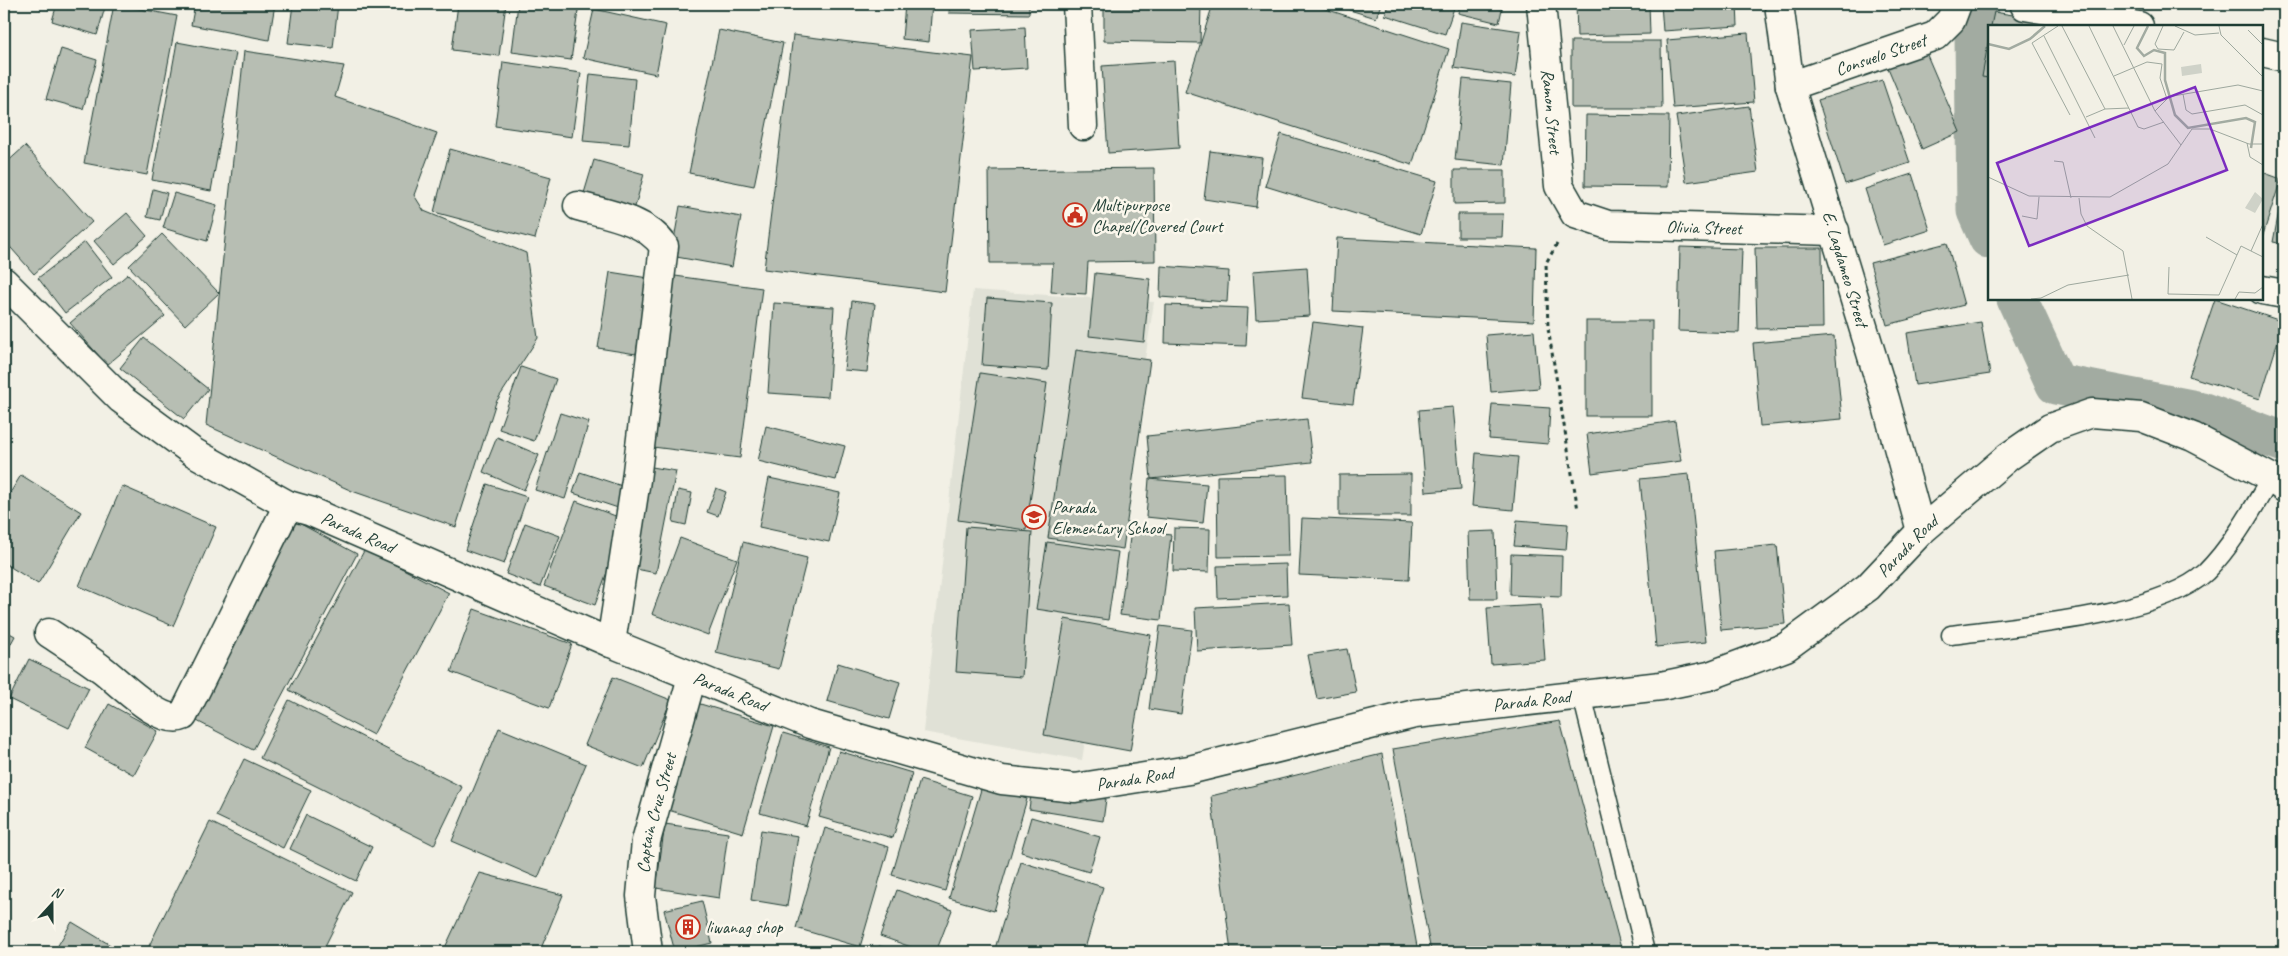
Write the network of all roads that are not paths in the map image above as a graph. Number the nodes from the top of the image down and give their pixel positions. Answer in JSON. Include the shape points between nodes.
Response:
{"nodes":[{"id":1,"x":1077,"y":4,"type":"edge"},
{"id":2,"x":1541,"y":4,"type":"edge"},
{"id":3,"x":1780,"y":4,"type":"edge"},
{"id":4,"x":1957,"y":4,"type":"edge"},
{"id":5,"x":2025,"y":6,"type":"dead end"},
{"id":6,"x":2130,"y":25,"type":"edge"},
{"id":7,"x":2263,"y":52,"type":"edge"},
{"id":8,"x":2284,"y":57,"type":"edge"},
{"id":9,"x":1790,"y":86,"type":"junction"},
{"id":10,"x":1083,"y":126,"type":"dead end"},
{"id":11,"x":578,"y":206,"type":"dead end"},
{"id":12,"x":1576,"y":214,"type":"joint"},
{"id":13,"x":1835,"y":231,"type":"junction"},
{"id":14,"x":4,"y":282,"type":"edge"},
{"id":15,"x":2263,"y":290,"type":"edge"},
{"id":16,"x":2284,"y":294,"type":"edge"},
{"id":17,"x":2277,"y":483,"type":"edge"},
{"id":18,"x":288,"y":505,"type":"junction"},
{"id":19,"x":1921,"y":531,"type":"junction"},
{"id":20,"x":49,"y":633,"type":"dead end"},
{"id":21,"x":1950,"y":635,"type":"dead end"},
{"id":22,"x":610,"y":643,"type":"junction"},
{"id":23,"x":692,"y":677,"type":"junction"},
{"id":24,"x":1582,"y":695,"type":"junction"},
{"id":25,"x":648,"y":952,"type":"edge"},
{"id":26,"x":1645,"y":952,"type":"edge"}],
"edges":[{"from":1,"to":10,"type":"street"},
{"from":2,"to":12,"type":"street","name":"Ramon Street","via":[[1559,186]]},
{"from":3,"to":9,"type":"street","name":"E. Lagdameo Street"},
{"from":4,"to":9,"type":"street","name":"Consuelo Street","via":[[1951,20],[1935,36]]},
{"from":5,"to":6,"type":"street"},
{"from":7,"to":8,"type":"street"},
{"from":9,"to":13,"type":"street","name":"E. Lagdameo Street"},
{"from":11,"to":22,"type":"street","via":[[630,220],[657,236],[664,246],[636,480]]},
{"from":12,"to":13,"type":"street","name":"Olivia Street","via":[[1608,224]]},
{"from":13,"to":19,"type":"street","name":"E. Lagdameo Street","via":[[1886,398]]},
{"from":14,"to":18,"type":"street","name":"Parada Road","via":[[121,399],[193,452]]},
{"from":15,"to":16,"type":"street"},
{"from":17,"to":19,"type":"street","name":"Parada Road","via":[[2193,437],[2141,417],[2092,413],[2050,428],[2008,457]]},
{"from":17,"to":21,"type":"lane","via":[[2205,572],[2186,587],[2166,596],[2105,612]]},
{"from":18,"to":20,"type":"street","via":[[183,716],[169,716],[146,705]]},
{"from":18,"to":22,"type":"street","name":"Parada Road","via":[[309,511]]},
{"from":19,"to":24,"type":"street","name":"Parada Road","via":[[1868,587],[1786,647],[1709,676],[1661,686]]},
{"from":22,"to":23,"type":"street","name":"Parada Road"},
{"from":23,"to":24,"type":"street","name":"Parada Road","via":[[810,724],[882,746],[1002,780],[1075,788],[1189,770],[1415,714]]},
{"from":23,"to":25,"type":"street","name":"Captain Cruz Street","via":[[646,842],[641,896]]},
{"from":24,"to":26,"type":"lane"}]}
